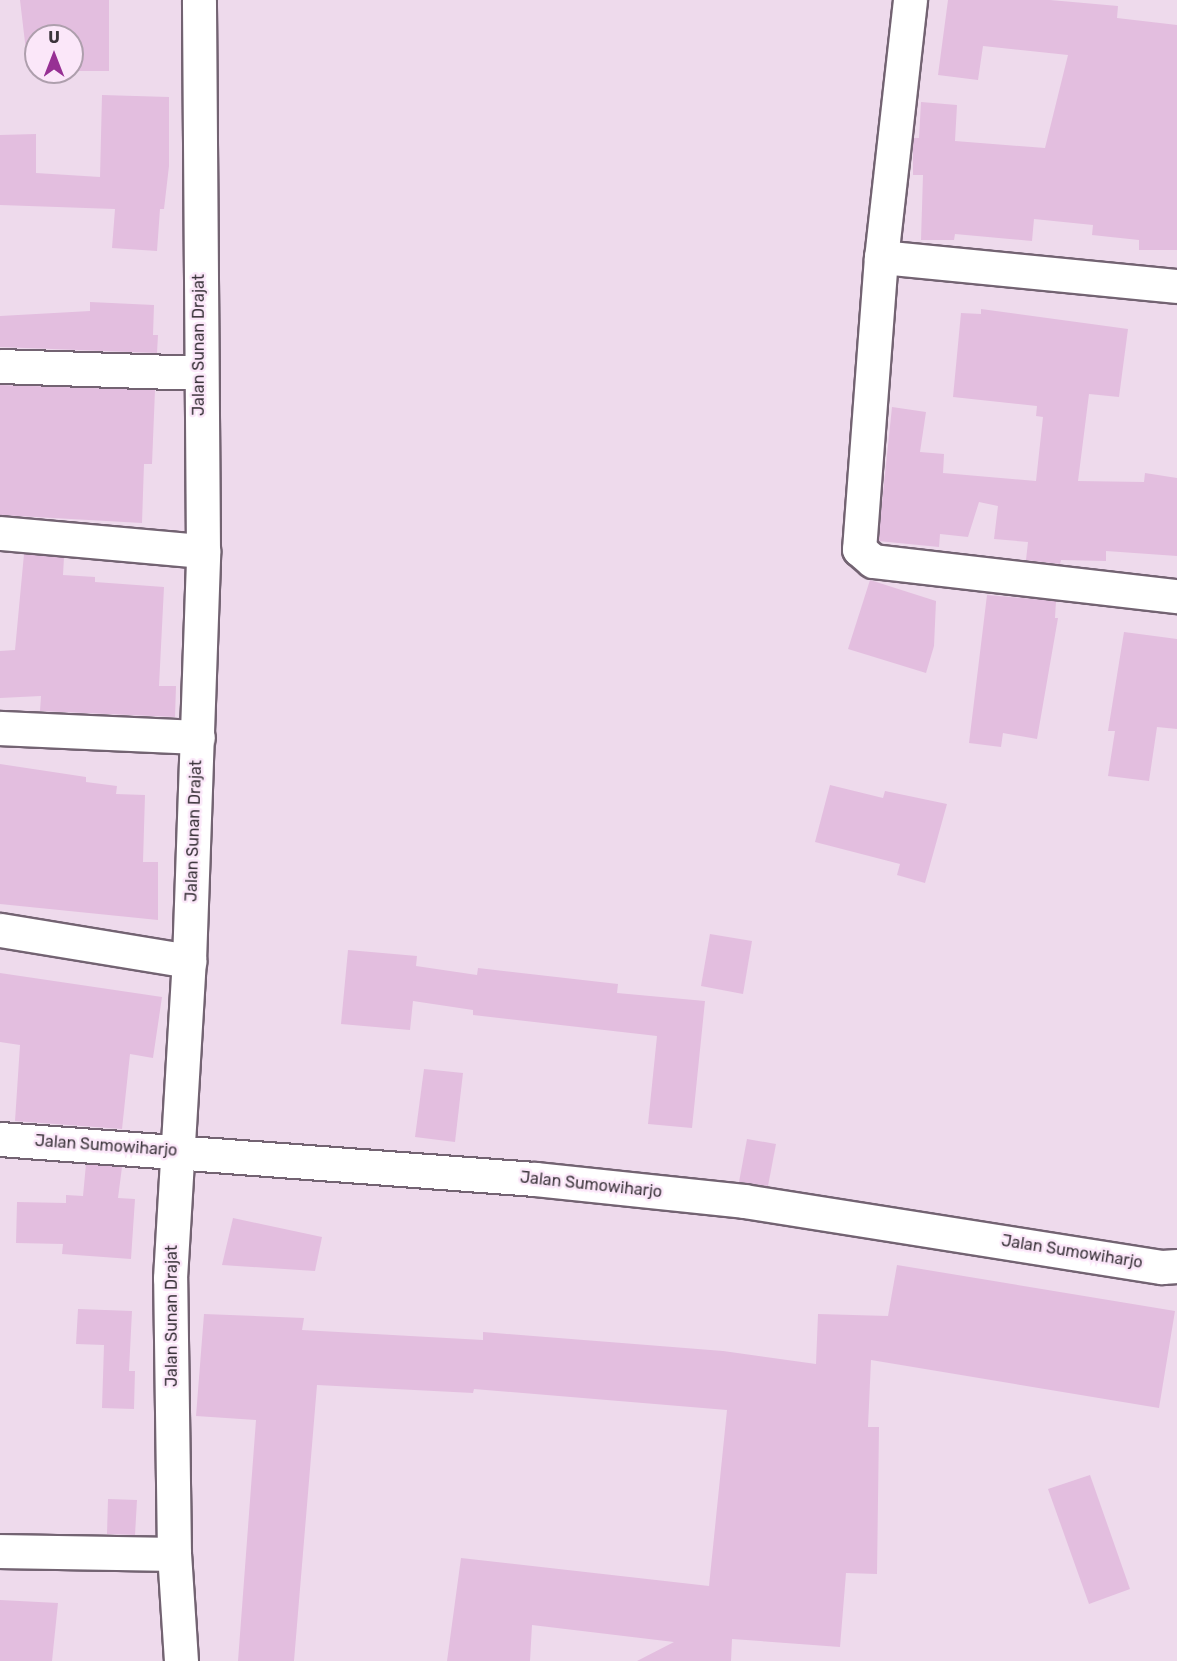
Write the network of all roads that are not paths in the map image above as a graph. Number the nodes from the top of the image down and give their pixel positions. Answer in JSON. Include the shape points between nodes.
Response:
{"nodes":[{"id":1,"x":199,"y":0,"type":"edge"},
{"id":2,"x":910,"y":0,"type":"edge"},
{"id":3,"x":881,"y":257,"type":"junction"},
{"id":4,"x":1177,"y":286,"type":"edge"},
{"id":5,"x":0,"y":366,"type":"edge"},
{"id":6,"x":199,"y":373,"type":"junction"},
{"id":7,"x":0,"y":533,"type":"edge"},
{"id":8,"x":202,"y":550,"type":"junction"},
{"id":9,"x":1177,"y":596,"type":"edge"},
{"id":10,"x":0,"y":728,"type":"edge"},
{"id":11,"x":198,"y":737,"type":"junction"},
{"id":12,"x":0,"y":930,"type":"edge"},
{"id":13,"x":189,"y":961,"type":"junction"},
{"id":14,"x":0,"y":1139,"type":"edge"},
{"id":15,"x":175,"y":1151,"type":"junction"},
{"id":16,"x":1177,"y":1266,"type":"edge"},
{"id":17,"x":0,"y":1551,"type":"edge"},
{"id":18,"x":174,"y":1554,"type":"junction"},
{"id":19,"x":181,"y":1661,"type":"edge"}],
"edges":[{"from":1,"to":6,"type":"street","name":"Jalan Sunan Drajat"},
{"from":2,"to":3,"type":"street"},
{"from":3,"to":4,"type":"street"},
{"from":3,"to":9,"type":"street","via":[[859,540],[863,554],[873,561]]},
{"from":5,"to":6,"type":"street"},
{"from":6,"to":8,"type":"street","name":"Jalan Sunan Drajat"},
{"from":7,"to":8,"type":"street"},
{"from":8,"to":11,"type":"street","name":"Jalan Sunan Drajat"},
{"from":10,"to":11,"type":"street"},
{"from":11,"to":13,"type":"street","name":"Jalan Sunan Drajat"},
{"from":12,"to":13,"type":"street"},
{"from":13,"to":15,"type":"street","name":"Jalan Sunan Drajat"},
{"from":14,"to":15,"type":"street","name":"Jalan Sumowiharjo"},
{"from":15,"to":16,"type":"street","name":"Jalan Sumowiharjo","via":[[535,1179],[744,1201],[1162,1267]]},
{"from":15,"to":18,"type":"street","name":"Jalan Sunan Drajat","via":[[171,1278]]},
{"from":17,"to":18,"type":"street"},
{"from":18,"to":19,"type":"street","name":"Jalan Sunan Drajat"}]}
